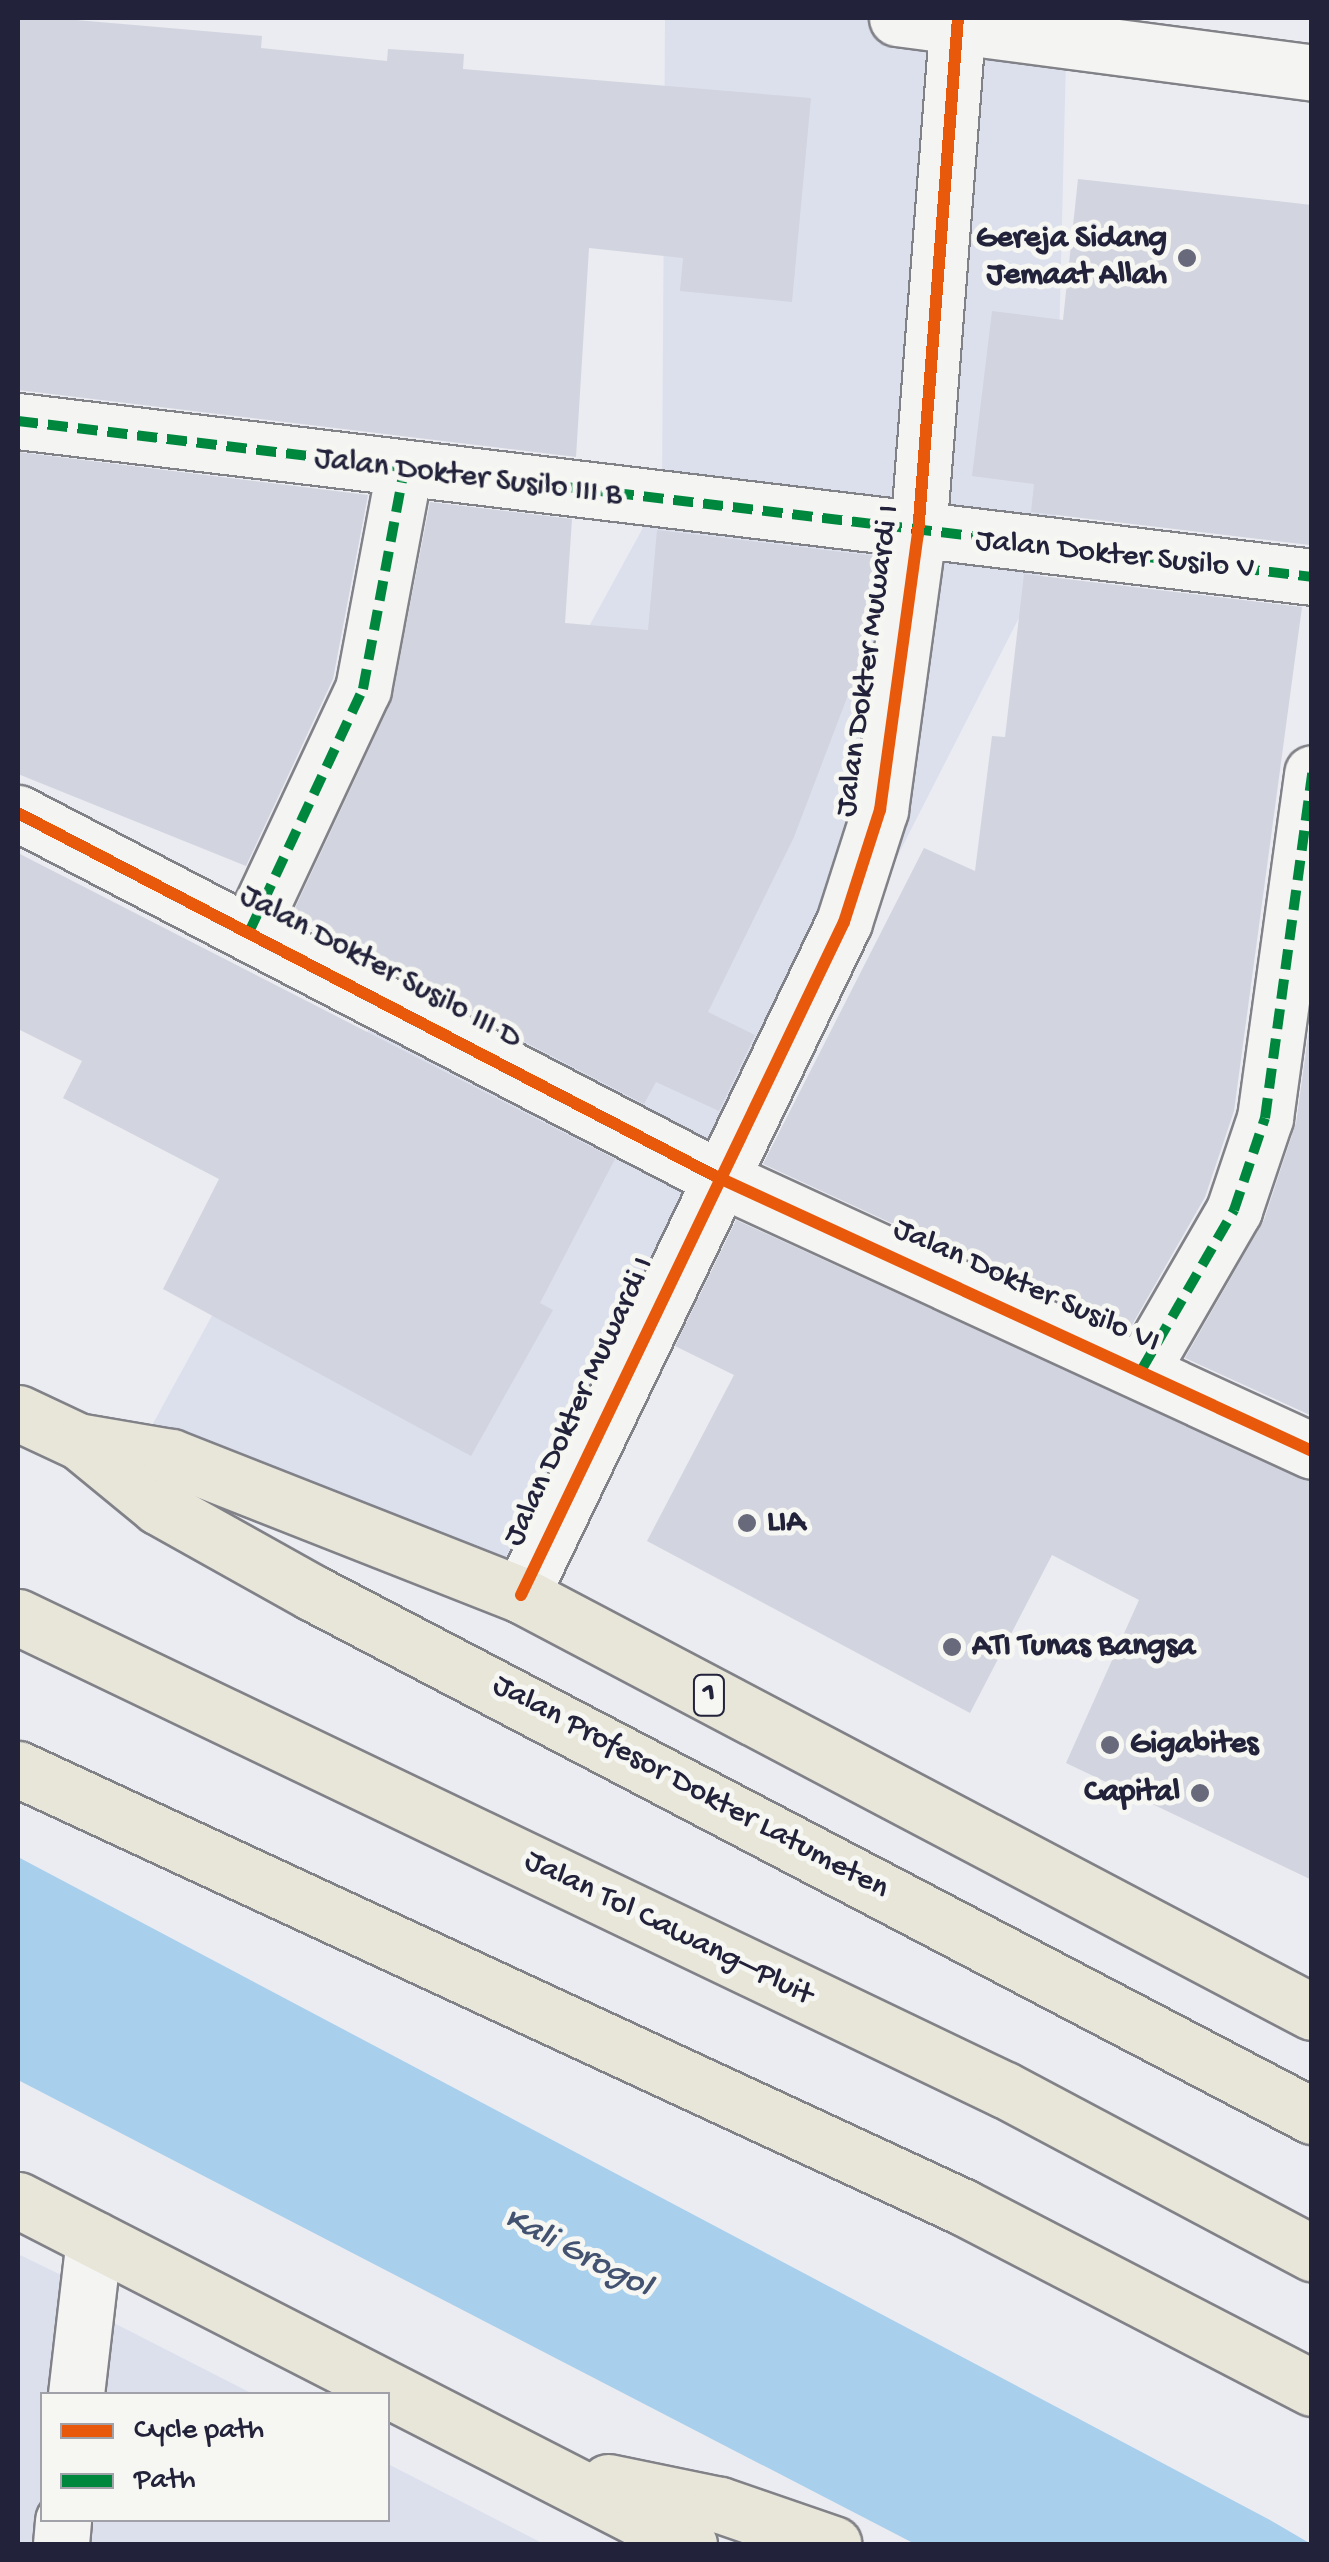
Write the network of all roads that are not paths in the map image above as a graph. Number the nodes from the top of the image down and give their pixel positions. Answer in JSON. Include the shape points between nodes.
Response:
{"nodes":[{"id":1,"x":898,"y":18,"type":"edge"},
{"id":2,"x":958,"y":21,"type":"edge"},
{"id":3,"x":1312,"y":73,"type":"edge"},
{"id":4,"x":18,"y":421,"type":"edge"},
{"id":5,"x":404,"y":470,"type":"junction"},
{"id":6,"x":918,"y":534,"type":"junction"},
{"id":7,"x":1312,"y":577,"type":"edge"},
{"id":8,"x":1312,"y":773,"type":"edge"},
{"id":9,"x":18,"y":813,"type":"edge"},
{"id":10,"x":250,"y":930,"type":"junction"},
{"id":11,"x":715,"y":1176,"type":"junction"},
{"id":12,"x":1142,"y":1369,"type":"junction"},
{"id":13,"x":18,"y":1413,"type":"edge"},
{"id":14,"x":80,"y":1442,"type":"junction"},
{"id":15,"x":1312,"y":1452,"type":"edge"},
{"id":16,"x":521,"y":1596,"type":"junction"},
{"id":17,"x":18,"y":1618,"type":"edge"},
{"id":18,"x":18,"y":1769,"type":"edge"},
{"id":19,"x":1312,"y":2012,"type":"edge"},
{"id":20,"x":1312,"y":2116,"type":"edge"},
{"id":21,"x":18,"y":2200,"type":"edge"},
{"id":22,"x":94,"y":2239,"type":"junction"},
{"id":23,"x":1312,"y":2253,"type":"edge"},
{"id":24,"x":1312,"y":2388,"type":"edge"},
{"id":25,"x":76,"y":2392,"type":"edge"},
{"id":26,"x":546,"y":2469,"type":"junction"},
{"id":27,"x":689,"y":2544,"type":"edge"},
{"id":28,"x":833,"y":2544,"type":"edge"}],
"edges":[{"from":1,"to":2,"type":"street"},
{"from":2,"to":3,"type":"street"},
{"from":2,"to":6,"type":"street","name":"Jalan Dokter Muwardi I"},
{"from":4,"to":5,"type":"street","name":"Jalan Dokter Susilo III B"},
{"from":5,"to":6,"type":"street","name":"Jalan Dokter Susilo III B"},
{"from":5,"to":10,"type":"street","via":[[363,689]]},
{"from":6,"to":7,"type":"street","name":"Jalan Dokter Susilo V"},
{"from":6,"to":11,"type":"street","name":"Jalan Dokter Muwardi I","via":[[880,810],[844,922]]},
{"from":8,"to":12,"type":"street","via":[[1266,1118],[1234,1210]]},
{"from":9,"to":10,"type":"street","name":"Jalan Dokter Susilo III D"},
{"from":10,"to":11,"type":"street","name":"Jalan Dokter Susilo III D"},
{"from":11,"to":12,"type":"street","name":"Jalan Dokter Susilo VI"},
{"from":11,"to":16,"type":"street","name":"Jalan Dokter Muwardi I"},
{"from":12,"to":15,"type":"street","name":"Jalan Dokter Susilo VI"},
{"from":13,"to":14,"type":"highway","name":"Jalan Profesor Dokter Latumeten","number":"1"},
{"from":14,"to":16,"type":"highway","name":"Jalan Profesor Dokter Latumeten","number":"1","via":[[171,1457]]},
{"from":14,"to":20,"type":"highway","name":"Jalan Profesor Dokter Latumeten","number":"1","via":[[160,1507]]},
{"from":16,"to":19,"type":"highway","name":"Jalan Profesor Dokter Latumeten","number":"1"},
{"from":17,"to":23,"type":"highway","name":"Jalan Tol Cawang–Pluit","via":[[1005,2090]]},
{"from":18,"to":24,"type":"highway","via":[[963,2207]]},
{"from":21,"to":22,"type":"highway"},
{"from":22,"to":25,"type":"street"},
{"from":22,"to":26,"type":"highway"},
{"from":26,"to":27,"type":"highway"},
{"from":26,"to":28,"type":"highway","via":[[720,2505]]}]}
